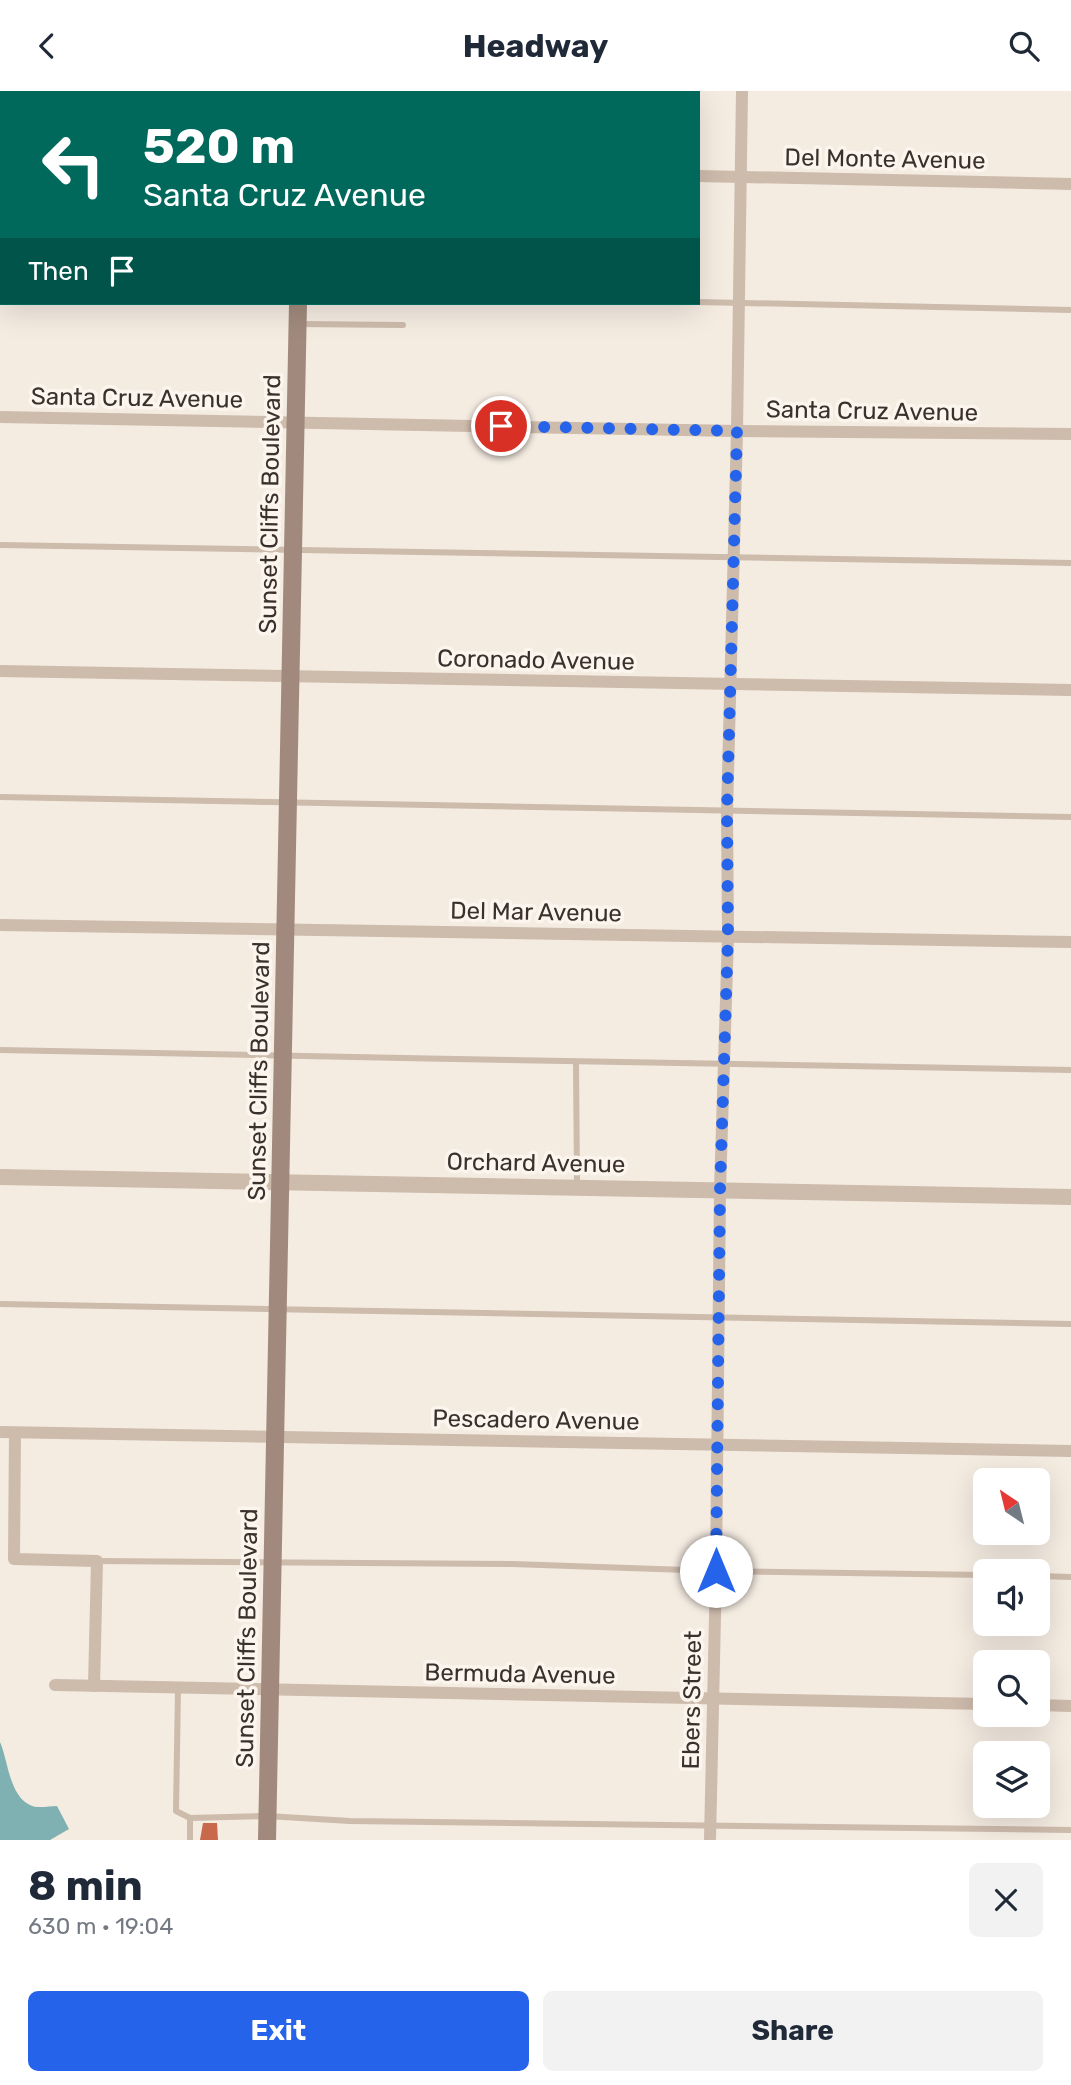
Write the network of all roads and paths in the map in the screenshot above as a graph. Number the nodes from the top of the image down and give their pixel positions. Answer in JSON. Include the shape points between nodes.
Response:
{"nodes":[{"id":1,"x":742,"y":91,"type":"edge"},
{"id":2,"x":700,"y":176,"type":"edge"},
{"id":3,"x":741,"y":177,"type":"junction"},
{"id":4,"x":1071,"y":184,"type":"edge"},
{"id":5,"x":700,"y":302,"type":"edge"},
{"id":6,"x":739,"y":303,"type":"junction"},
{"id":7,"x":298,"y":305,"type":"edge"},
{"id":8,"x":1071,"y":310,"type":"edge"},
{"id":9,"x":298,"y":324,"type":"junction"},
{"id":10,"x":403,"y":325,"type":"dead end"},
{"id":11,"x":0,"y":417,"type":"edge"},
{"id":12,"x":296,"y":423,"type":"junction"},
{"id":13,"x":737,"y":431,"type":"junction"},
{"id":14,"x":1071,"y":434,"type":"edge"},
{"id":15,"x":0,"y":545,"type":"edge"},
{"id":16,"x":293,"y":549,"type":"junction"},
{"id":17,"x":732,"y":556,"type":"junction"},
{"id":18,"x":1071,"y":563,"type":"edge"},
{"id":19,"x":0,"y":671,"type":"edge"},
{"id":20,"x":291,"y":677,"type":"junction"},
{"id":21,"x":730,"y":684,"type":"junction"},
{"id":22,"x":1071,"y":690,"type":"edge"},
{"id":23,"x":0,"y":797,"type":"edge"},
{"id":24,"x":289,"y":802,"type":"junction"},
{"id":25,"x":727,"y":811,"type":"junction"},
{"id":26,"x":1071,"y":817,"type":"edge"},
{"id":27,"x":0,"y":925,"type":"edge"},
{"id":28,"x":286,"y":930,"type":"junction"},
{"id":29,"x":728,"y":936,"type":"junction"},
{"id":30,"x":1071,"y":942,"type":"edge"},
{"id":31,"x":0,"y":1051,"type":"edge"},
{"id":32,"x":284,"y":1055,"type":"junction"},
{"id":33,"x":576,"y":1062,"type":"junction"},
{"id":34,"x":724,"y":1063,"type":"junction"},
{"id":35,"x":1071,"y":1070,"type":"edge"},
{"id":36,"x":0,"y":1177,"type":"edge"},
{"id":37,"x":282,"y":1181,"type":"junction"},
{"id":38,"x":576,"y":1187,"type":"junction"},
{"id":39,"x":720,"y":1190,"type":"junction"},
{"id":40,"x":1071,"y":1196,"type":"edge"},
{"id":41,"x":0,"y":1304,"type":"edge"},
{"id":42,"x":278,"y":1310,"type":"junction"},
{"id":43,"x":719,"y":1318,"type":"junction"},
{"id":44,"x":1071,"y":1324,"type":"edge"},
{"id":45,"x":0,"y":1432,"type":"edge"},
{"id":46,"x":15,"y":1433,"type":"junction"},
{"id":47,"x":276,"y":1436,"type":"junction"},
{"id":48,"x":716,"y":1445,"type":"junction"},
{"id":49,"x":1071,"y":1451,"type":"edge"},
{"id":50,"x":97,"y":1561,"type":"junction"},
{"id":51,"x":272,"y":1562,"type":"junction"},
{"id":52,"x":716,"y":1571,"type":"junction"},
{"id":53,"x":973,"y":1575,"type":"edge"},
{"id":54,"x":1050,"y":1576,"type":"edge"},
{"id":55,"x":1071,"y":1577,"type":"edge"},
{"id":56,"x":55,"y":1685,"type":"dead end"},
{"id":57,"x":94,"y":1686,"type":"junction"},
{"id":58,"x":178,"y":1689,"type":"junction"},
{"id":59,"x":270,"y":1690,"type":"junction"},
{"id":60,"x":713,"y":1699,"type":"junction"},
{"id":61,"x":973,"y":1705,"type":"edge"},
{"id":62,"x":1050,"y":1705,"type":"edge"},
{"id":63,"x":1071,"y":1706,"type":"edge"},
{"id":64,"x":267,"y":1817,"type":"junction"},
{"id":65,"x":190,"y":1818,"type":"junction"},
{"id":66,"x":710,"y":1825,"type":"junction"},
{"id":67,"x":1071,"y":1830,"type":"edge"},
{"id":68,"x":190,"y":1840,"type":"edge"},
{"id":69,"x":267,"y":1840,"type":"edge"},
{"id":70,"x":710,"y":1840,"type":"edge"}],
"edges":[{"from":1,"to":3,"type":"street","name":"Ebers Street"},
{"from":2,"to":3,"type":"street","name":"Del Monte Avenue"},
{"from":3,"to":4,"type":"street","name":"Del Monte Avenue"},
{"from":3,"to":6,"type":"street","name":"Ebers Street"},
{"from":5,"to":6,"type":"lane"},
{"from":6,"to":8,"type":"lane"},
{"from":6,"to":13,"type":"street","name":"Ebers Street"},
{"from":7,"to":9,"type":"main road","name":"Sunset Cliffs Boulevard"},
{"from":9,"to":10,"type":"lane"},
{"from":9,"to":12,"type":"main road","name":"Sunset Cliffs Boulevard"},
{"from":11,"to":12,"type":"street","name":"Santa Cruz Avenue"},
{"from":12,"to":13,"type":"street","name":"Santa Cruz Avenue"},
{"from":12,"to":16,"type":"main road","name":"Sunset Cliffs Boulevard"},
{"from":13,"to":14,"type":"street","name":"Santa Cruz Avenue"},
{"from":13,"to":17,"type":"street","name":"Ebers Street"},
{"from":15,"to":16,"type":"lane"},
{"from":16,"to":17,"type":"lane"},
{"from":16,"to":20,"type":"main road","name":"Sunset Cliffs Boulevard"},
{"from":17,"to":18,"type":"lane"},
{"from":17,"to":21,"type":"street","name":"Ebers Street"},
{"from":19,"to":20,"type":"street","name":"Coronado Avenue"},
{"from":20,"to":21,"type":"street","name":"Coronado Avenue"},
{"from":20,"to":24,"type":"main road","name":"Sunset Cliffs Boulevard"},
{"from":21,"to":22,"type":"street","name":"Coronado Avenue"},
{"from":21,"to":25,"type":"street","name":"Ebers Street"},
{"from":23,"to":24,"type":"lane"},
{"from":24,"to":25,"type":"lane"},
{"from":24,"to":28,"type":"main road","name":"Sunset Cliffs Boulevard"},
{"from":25,"to":26,"type":"lane"},
{"from":25,"to":29,"type":"street","name":"Ebers Street"},
{"from":27,"to":28,"type":"street","name":"Del Mar Avenue"},
{"from":28,"to":29,"type":"street","name":"Del Mar Avenue"},
{"from":28,"to":32,"type":"main road","name":"Sunset Cliffs Boulevard"},
{"from":29,"to":30,"type":"street","name":"Del Mar Avenue"},
{"from":29,"to":34,"type":"street","name":"Ebers Street"},
{"from":31,"to":32,"type":"lane"},
{"from":32,"to":33,"type":"lane"},
{"from":32,"to":37,"type":"main road","name":"Sunset Cliffs Boulevard"},
{"from":33,"to":34,"type":"lane"},
{"from":33,"to":38,"type":"lane"},
{"from":34,"to":35,"type":"lane"},
{"from":34,"to":39,"type":"street","name":"Ebers Street"},
{"from":36,"to":37,"type":"street","name":"Orchard Avenue"},
{"from":37,"to":38,"type":"street","name":"Orchard Avenue"},
{"from":37,"to":42,"type":"main road","name":"Sunset Cliffs Boulevard"},
{"from":38,"to":39,"type":"street","name":"Orchard Avenue"},
{"from":39,"to":40,"type":"street","name":"Orchard Avenue"},
{"from":39,"to":43,"type":"street","name":"Ebers Street"},
{"from":41,"to":42,"type":"lane"},
{"from":42,"to":43,"type":"lane"},
{"from":42,"to":47,"type":"main road","name":"Sunset Cliffs Boulevard"},
{"from":43,"to":44,"type":"lane"},
{"from":43,"to":48,"type":"street","name":"Ebers Street"},
{"from":45,"to":46,"type":"street","name":"Pescadero Avenue"},
{"from":46,"to":47,"type":"street","name":"Pescadero Avenue"},
{"from":46,"to":50,"type":"street","via":[[14,1559]]},
{"from":47,"to":48,"type":"street","name":"Pescadero Avenue"},
{"from":47,"to":51,"type":"main road","name":"Sunset Cliffs Boulevard"},
{"from":48,"to":49,"type":"street","name":"Pescadero Avenue"},
{"from":48,"to":52,"type":"street","name":"Ebers Street"},
{"from":50,"to":51,"type":"lane"},
{"from":50,"to":57,"type":"street"},
{"from":51,"to":52,"type":"lane"},
{"from":51,"to":59,"type":"main road","name":"Sunset Cliffs Boulevard"},
{"from":52,"to":53,"type":"lane"},
{"from":52,"to":60,"type":"street","name":"Ebers Street"},
{"from":54,"to":55,"type":"lane"},
{"from":56,"to":57,"type":"street","name":"Bermuda Avenue"},
{"from":57,"to":58,"type":"street","name":"Bermuda Avenue"},
{"from":58,"to":59,"type":"street","name":"Bermuda Avenue"},
{"from":58,"to":65,"type":"lane","via":[[176,1811]]},
{"from":59,"to":60,"type":"street","name":"Bermuda Avenue"},
{"from":59,"to":64,"type":"main road","name":"Sunset Cliffs Boulevard"},
{"from":60,"to":61,"type":"street","name":"Bermuda Avenue"},
{"from":60,"to":66,"type":"street","name":"Ebers Street"},
{"from":62,"to":63,"type":"street"},
{"from":64,"to":65,"type":"lane"},
{"from":64,"to":66,"type":"lane"},
{"from":64,"to":69,"type":"main road","name":"Sunset Cliffs Boulevard"},
{"from":65,"to":68,"type":"lane"},
{"from":66,"to":67,"type":"lane"},
{"from":66,"to":70,"type":"street","name":"Ebers Street"}]}
